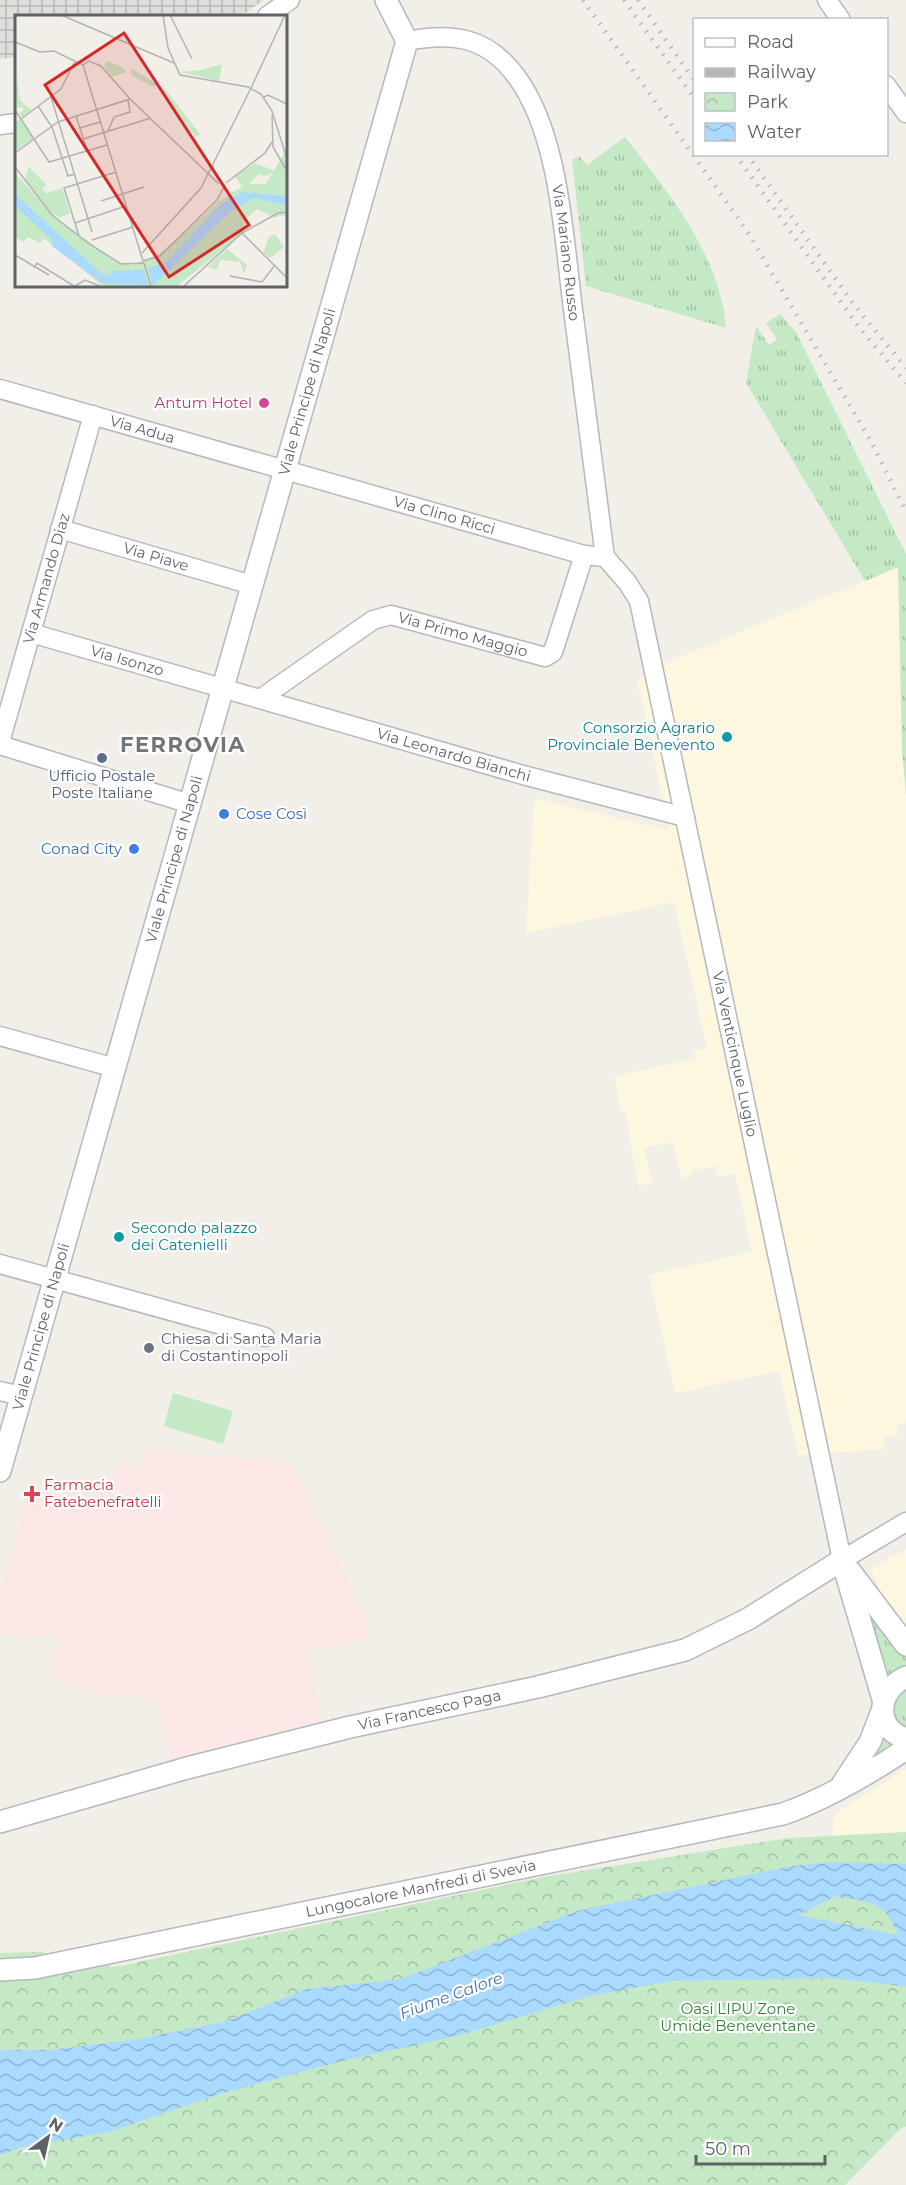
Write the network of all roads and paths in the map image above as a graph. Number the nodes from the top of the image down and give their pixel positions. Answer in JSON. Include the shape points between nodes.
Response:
{"nodes":[{"id":1,"x":290,"y":0,"type":"edge"},
{"id":2,"x":386,"y":0,"type":"edge"},
{"id":3,"x":827,"y":0,"type":"edge"},
{"id":4,"x":268,"y":15,"type":"edge"},
{"id":5,"x":840,"y":18,"type":"edge"},
{"id":6,"x":407,"y":41,"type":"junction"},
{"id":7,"x":888,"y":88,"type":"edge"},
{"id":8,"x":906,"y":113,"type":"edge"},
{"id":9,"x":15,"y":123,"type":"edge"},
{"id":10,"x":0,"y":125,"type":"edge"},
{"id":11,"x":0,"y":389,"type":"edge"},
{"id":12,"x":93,"y":415,"type":"junction"},
{"id":13,"x":285,"y":470,"type":"junction"},
{"id":14,"x":60,"y":529,"type":"junction"},
{"id":15,"x":584,"y":555,"type":"junction"},
{"id":16,"x":605,"y":557,"type":"junction"},
{"id":17,"x":252,"y":585,"type":"junction"},
{"id":18,"x":31,"y":633,"type":"junction"},
{"id":19,"x":222,"y":690,"type":"junction"},
{"id":20,"x":260,"y":699,"type":"junction"},
{"id":21,"x":0,"y":744,"type":"edge"},
{"id":22,"x":190,"y":804,"type":"junction"},
{"id":23,"x":685,"y":817,"type":"junction"},
{"id":24,"x":0,"y":1036,"type":"edge"},
{"id":25,"x":115,"y":1068,"type":"junction"},
{"id":26,"x":0,"y":1264,"type":"edge"},
{"id":27,"x":54,"y":1280,"type":"junction"},
{"id":28,"x":265,"y":1337,"type":"dead end"},
{"id":29,"x":0,"y":1390,"type":"edge"},
{"id":30,"x":21,"y":1396,"type":"junction"},
{"id":31,"x":0,"y":1471,"type":"edge"},
{"id":32,"x":906,"y":1522,"type":"edge"},
{"id":33,"x":842,"y":1560,"type":"junction"},
{"id":34,"x":906,"y":1645,"type":"edge"},
{"id":35,"x":906,"y":1677,"type":"edge"},
{"id":36,"x":882,"y":1705,"type":"junction"},
{"id":37,"x":906,"y":1739,"type":"edge"},
{"id":38,"x":906,"y":1749,"type":"edge"},
{"id":39,"x":837,"y":1790,"type":"junction"},
{"id":40,"x":0,"y":1822,"type":"edge"},
{"id":41,"x":0,"y":1970,"type":"edge"}],
"edges":[{"from":1,"to":4,"type":"street"},
{"from":2,"to":6,"type":"street"},
{"from":3,"to":5,"type":"street"},
{"from":6,"to":13,"type":"street","name":"Viale Principe di Napoli"},
{"from":6,"to":16,"type":"street","name":"Via Mariano Russo","via":[[433,36],[460,37],[479,44],[516,75],[538,114],[547,141],[562,224]]},
{"from":7,"to":8,"type":"street"},
{"from":9,"to":10,"type":"street"},
{"from":11,"to":12,"type":"street","name":"Via Adua"},
{"from":12,"to":13,"type":"street","name":"Via Adua"},
{"from":12,"to":14,"type":"street","name":"Via Armando Diaz"},
{"from":13,"to":15,"type":"street","name":"Via Clino Ricci"},
{"from":13,"to":17,"type":"street","name":"Viale Principe di Napoli"},
{"from":14,"to":17,"type":"street","name":"Via Piave"},
{"from":14,"to":18,"type":"street","name":"Via Armando Diaz"},
{"from":15,"to":16,"type":"street","name":"Via Clino Ricci"},
{"from":15,"to":20,"type":"street","name":"Via Primo Maggio","via":[[553,652],[545,657],[391,615],[373,620]]},
{"from":16,"to":23,"type":"street","name":"Via Venticinque Luglio","via":[[639,601]]},
{"from":17,"to":19,"type":"street","name":"Viale Principe di Napoli"},
{"from":18,"to":19,"type":"street","name":"Via Isonzo"},
{"from":18,"to":21,"type":"street","name":"Via Armando Diaz"},
{"from":19,"to":20,"type":"street","name":"Via Leonardo Bianchi"},
{"from":19,"to":22,"type":"street","name":"Viale Principe di Napoli"},
{"from":20,"to":23,"type":"street","name":"Via Leonardo Bianchi"},
{"from":21,"to":22,"type":"street"},
{"from":22,"to":25,"type":"street","name":"Viale Principe di Napoli"},
{"from":23,"to":33,"type":"street","name":"Via Venticinque Luglio"},
{"from":24,"to":25,"type":"street"},
{"from":25,"to":27,"type":"street","name":"Viale Principe di Napoli"},
{"from":26,"to":27,"type":"street"},
{"from":27,"to":28,"type":"street"},
{"from":27,"to":30,"type":"street","name":"Viale Principe di Napoli"},
{"from":29,"to":30,"type":"street"},
{"from":30,"to":31,"type":"street","name":"Viale Principe di Napoli"},
{"from":32,"to":33,"type":"street"},
{"from":33,"to":34,"type":"street","name":"Via Venticinque Luglio"},
{"from":33,"to":36,"type":"street","name":"Via Venticinque Luglio"},
{"from":33,"to":40,"type":"street","name":"Via Francesco Paga","via":[[748,1619],[685,1650],[198,1765]]},
{"from":35,"to":36,"type":"street","via":[[896,1681]]},
{"from":36,"to":37,"type":"street","name":"Via Venticinque Luglio","via":[[891,1730]]},
{"from":36,"to":39,"type":"street","name":"Lungocalore Manfredi di Svevia","via":[[864,1753]]},
{"from":38,"to":39,"type":"street","name":"Lungocalore Manfredi di Svevia"},
{"from":39,"to":41,"type":"street","name":"Lungocalore Manfredi di Svevia","via":[[816,1803],[783,1814],[35,1968]]}]}
